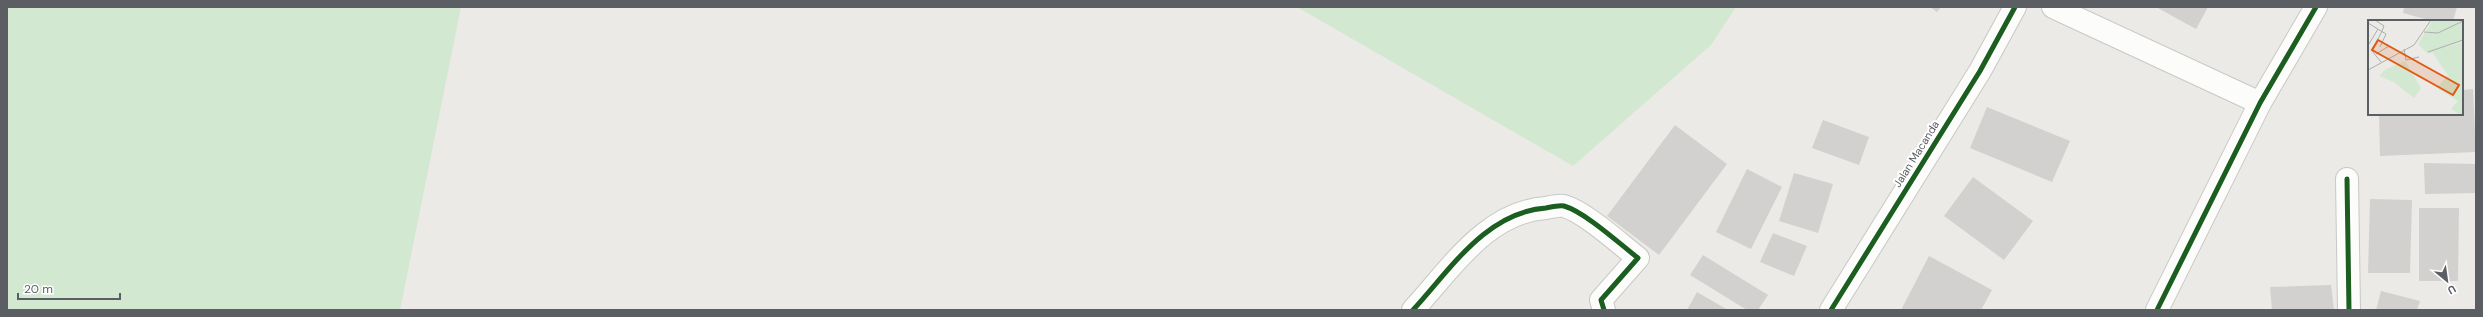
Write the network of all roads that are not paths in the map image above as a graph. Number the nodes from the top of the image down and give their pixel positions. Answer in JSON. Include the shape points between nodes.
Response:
{"nodes":[{"id":1,"x":2015,"y":7,"type":"edge"},
{"id":2,"x":2053,"y":7,"type":"edge"},
{"id":3,"x":2316,"y":7,"type":"edge"},
{"id":4,"x":2260,"y":103,"type":"junction"},
{"id":5,"x":2347,"y":178,"type":"dead end"},
{"id":6,"x":1413,"y":310,"type":"edge"},
{"id":7,"x":1604,"y":310,"type":"edge"},
{"id":8,"x":1831,"y":310,"type":"edge"},
{"id":9,"x":2157,"y":310,"type":"edge"},
{"id":10,"x":2349,"y":310,"type":"edge"}],
"edges":[{"from":1,"to":8,"type":"street","name":"Jalan Macanda","via":[[1980,71]]},
{"from":2,"to":4,"type":"street"},
{"from":3,"to":4,"type":"street"},
{"from":4,"to":9,"type":"street"},
{"from":5,"to":10,"type":"street"},
{"from":6,"to":7,"type":"street","via":[[1486,230],[1511,216],[1538,208],[1564,206],[1595,224],[1638,258],[1601,300]]}]}
